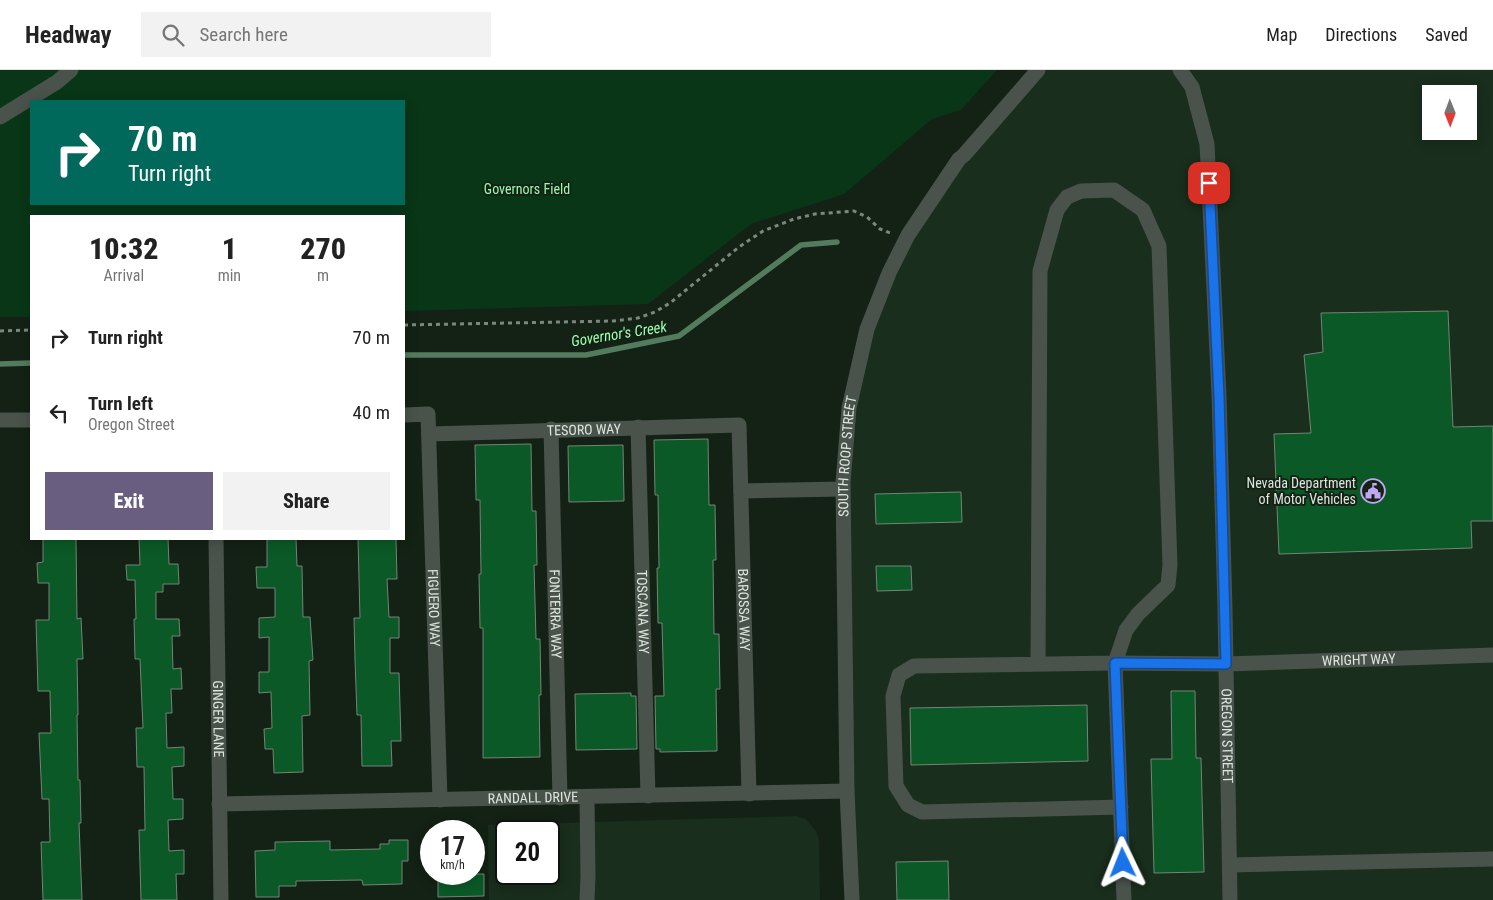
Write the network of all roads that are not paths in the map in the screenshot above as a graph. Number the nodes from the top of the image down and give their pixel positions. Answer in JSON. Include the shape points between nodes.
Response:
{"nodes":[{"id":1,"x":71,"y":70,"type":"edge"},
{"id":2,"x":1038,"y":70,"type":"edge"},
{"id":3,"x":1180,"y":70,"type":"edge"},
{"id":4,"x":0,"y":117,"type":"edge"},
{"id":5,"x":405,"y":415,"type":"edge"},
{"id":6,"x":0,"y":420,"type":"edge"},
{"id":7,"x":30,"y":420,"type":"edge"},
{"id":8,"x":739,"y":425,"type":"joint"},
{"id":9,"x":638,"y":427,"type":"junction"},
{"id":10,"x":551,"y":429,"type":"junction"},
{"id":11,"x":429,"y":434,"type":"junction"},
{"id":12,"x":843,"y":489,"type":"junction"},
{"id":13,"x":741,"y":490,"type":"junction"},
{"id":14,"x":216,"y":540,"type":"edge"},
{"id":15,"x":1493,"y":655,"type":"edge"},
{"id":16,"x":1115,"y":663,"type":"junction"},
{"id":17,"x":1038,"y":664,"type":"junction"},
{"id":18,"x":1226,"y":664,"type":"junction"},
{"id":19,"x":847,"y":792,"type":"junction"},
{"id":20,"x":749,"y":794,"type":"junction"},
{"id":21,"x":648,"y":796,"type":"junction"},
{"id":22,"x":587,"y":797,"type":"junction"},
{"id":23,"x":560,"y":798,"type":"junction"},
{"id":24,"x":440,"y":800,"type":"junction"},
{"id":25,"x":219,"y":804,"type":"junction"},
{"id":26,"x":1121,"y":807,"type":"junction"},
{"id":27,"x":1493,"y":860,"type":"edge"},
{"id":28,"x":1230,"y":865,"type":"junction"},
{"id":29,"x":221,"y":900,"type":"edge"},
{"id":30,"x":587,"y":900,"type":"edge"},
{"id":31,"x":852,"y":900,"type":"edge"},
{"id":32,"x":1124,"y":900,"type":"edge"},
{"id":33,"x":1230,"y":900,"type":"edge"}],
"edges":[{"from":1,"to":4,"type":"street"},
{"from":2,"to":12,"type":"street","name":"SOUTH ROOP STREET","via":[[958,159],[908,235],[889,273],[867,329],[849,408]]},
{"from":3,"to":18,"type":"street","name":"OREGON STREET","via":[[1192,87],[1207,144],[1219,396]]},
{"from":5,"to":11,"type":"street","name":"FIGUERO WAY","via":[[428,414]]},
{"from":6,"to":7,"type":"street"},
{"from":8,"to":9,"type":"street","name":"TESORO WAY"},
{"from":8,"to":13,"type":"street","name":"BAROSSA WAY"},
{"from":9,"to":10,"type":"street","name":"TESORO WAY"},
{"from":9,"to":21,"type":"street","name":"TOSCANA WAY"},
{"from":10,"to":11,"type":"street","name":"TESORO WAY"},
{"from":10,"to":23,"type":"street","name":"FONTERRA WAY"},
{"from":11,"to":24,"type":"street","name":"FIGUERO WAY"},
{"from":12,"to":13,"type":"street"},
{"from":12,"to":19,"type":"street","name":"SOUTH ROOP STREET"},
{"from":13,"to":20,"type":"street","name":"BAROSSA WAY"},
{"from":14,"to":25,"type":"street","name":"GINGER LANE"},
{"from":15,"to":18,"type":"street","name":"WRIGHT WAY"},
{"from":16,"to":17,"type":"street","name":"WRIGHT WAY"},
{"from":16,"to":17,"type":"street","via":[[1126,630],[1168,585],[1170,565],[1159,246],[1143,210],[1114,190],[1082,191],[1067,197],[1056,210],[1040,270]]},
{"from":16,"to":18,"type":"street","name":"WRIGHT WAY"},
{"from":16,"to":26,"type":"street"},
{"from":17,"to":26,"type":"street","name":"WRIGHT WAY","via":[[914,666],[899,675],[893,696],[896,786],[908,805],[922,812]]},
{"from":18,"to":28,"type":"street","name":"OREGON STREET"},
{"from":19,"to":20,"type":"street","name":"RANDALL DRIVE"},
{"from":19,"to":31,"type":"street","name":"SOUTH ROOP STREET"},
{"from":20,"to":21,"type":"street","name":"RANDALL DRIVE"},
{"from":21,"to":22,"type":"street","name":"RANDALL DRIVE"},
{"from":22,"to":23,"type":"street","name":"RANDALL DRIVE"},
{"from":22,"to":30,"type":"street"},
{"from":23,"to":24,"type":"street","name":"RANDALL DRIVE"},
{"from":24,"to":25,"type":"street","name":"RANDALL DRIVE"},
{"from":25,"to":29,"type":"street","name":"GINGER LANE"},
{"from":26,"to":32,"type":"street"},
{"from":27,"to":28,"type":"street"},
{"from":28,"to":33,"type":"street","name":"OREGON STREET"}]}
